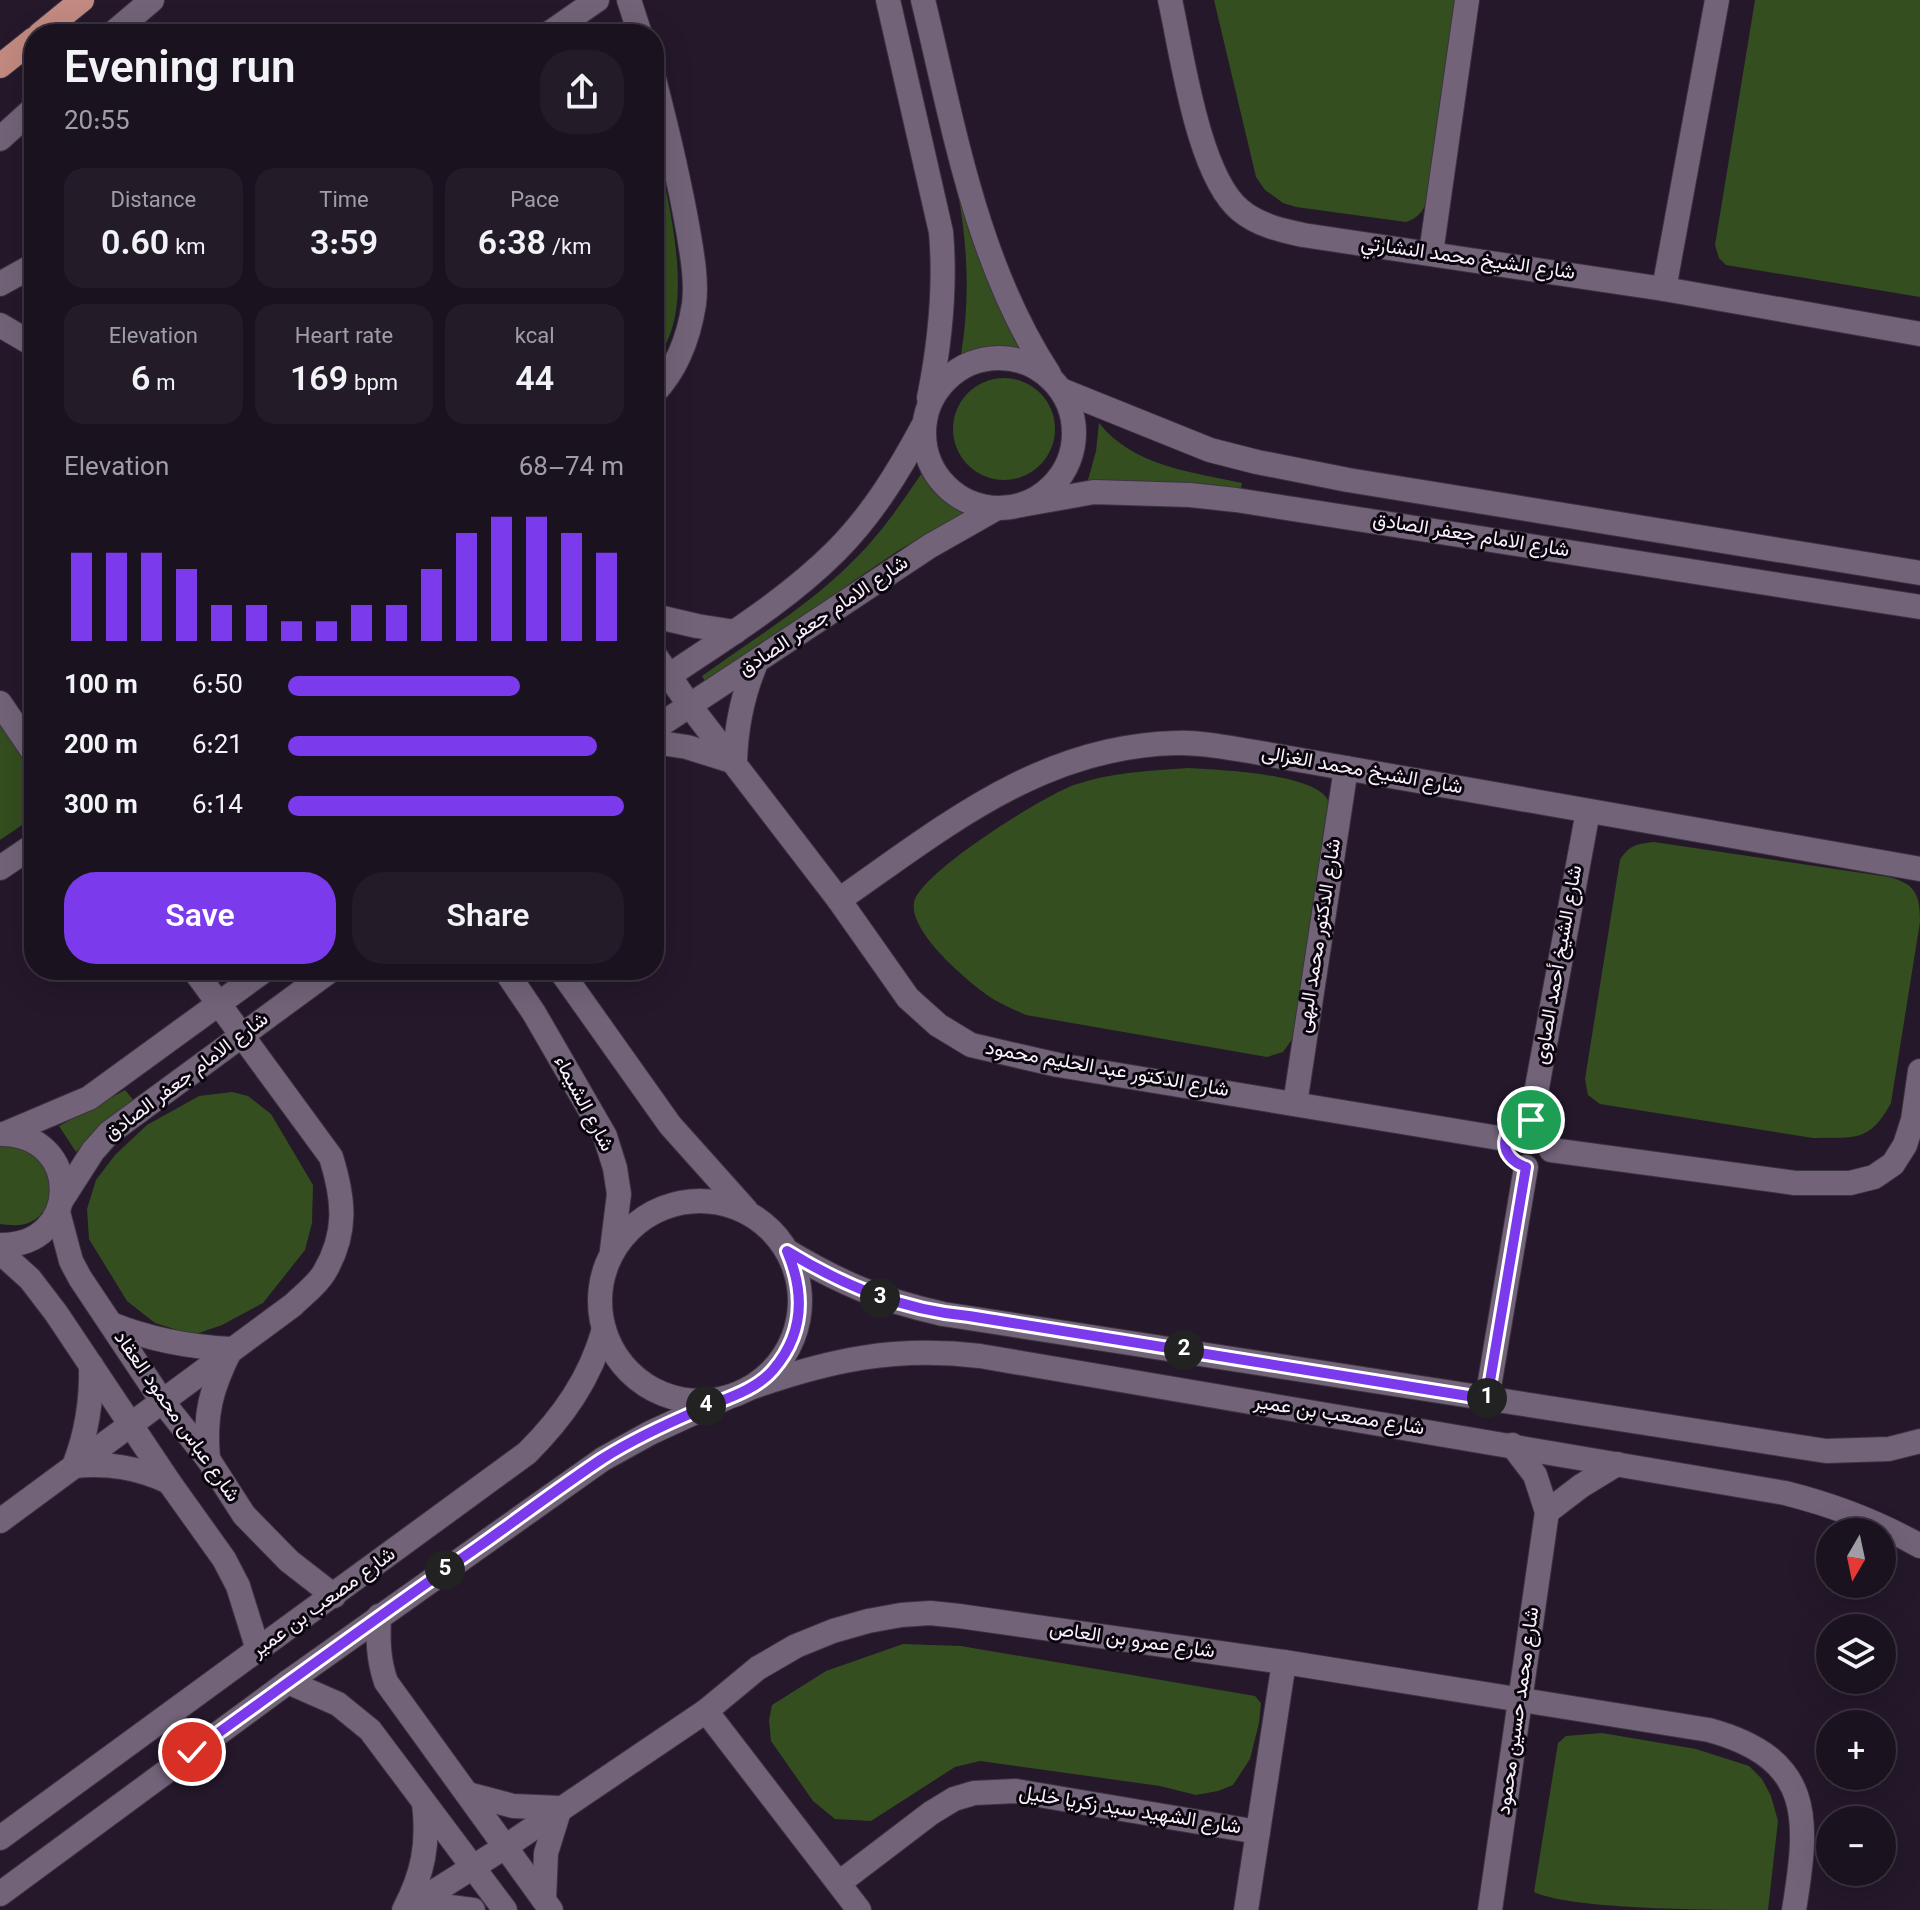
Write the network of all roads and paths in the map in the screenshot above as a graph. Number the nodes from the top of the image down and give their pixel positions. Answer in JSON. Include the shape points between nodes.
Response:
{"nodes":[{"id":1,"x":82,"y":0,"type":"edge"},
{"id":2,"x":152,"y":0,"type":"edge"},
{"id":3,"x":597,"y":0,"type":"edge"},
{"id":4,"x":629,"y":0,"type":"edge"},
{"id":5,"x":888,"y":0,"type":"edge"},
{"id":6,"x":923,"y":0,"type":"edge"},
{"id":7,"x":1170,"y":0,"type":"edge"},
{"id":8,"x":1467,"y":0,"type":"edge"},
{"id":9,"x":1717,"y":0,"type":"edge"},
{"id":10,"x":52,"y":24,"type":"edge"},
{"id":11,"x":124,"y":24,"type":"edge"},
{"id":12,"x":562,"y":24,"type":"edge"},
{"id":13,"x":637,"y":24,"type":"edge"},
{"id":14,"x":24,"y":47,"type":"edge"},
{"id":15,"x":0,"y":66,"type":"edge"},
{"id":16,"x":24,"y":117,"type":"edge"},
{"id":17,"x":664,"y":121,"type":"edge"},
{"id":18,"x":0,"y":139,"type":"edge"},
{"id":19,"x":1431,"y":253,"type":"junction"},
{"id":20,"x":24,"y":271,"type":"edge"},
{"id":21,"x":0,"y":284,"type":"edge"},
{"id":22,"x":1664,"y":289,"type":"junction"},
{"id":23,"x":0,"y":325,"type":"edge"},
{"id":24,"x":1920,"y":334,"type":"edge"},
{"id":25,"x":24,"y":339,"type":"edge"},
{"id":26,"x":664,"y":379,"type":"edge"},
{"id":27,"x":1057,"y":384,"type":"junction"},
{"id":28,"x":925,"y":417,"type":"junction"},
{"id":29,"x":1009,"y":506,"type":"junction"},
{"id":30,"x":1920,"y":573,"type":"edge"},
{"id":31,"x":1920,"y":607,"type":"edge"},
{"id":32,"x":664,"y":618,"type":"edge"},
{"id":33,"x":735,"y":632,"type":"junction"},
{"id":34,"x":756,"y":663,"type":"junction"},
{"id":35,"x":664,"y":679,"type":"edge"},
{"id":36,"x":664,"y":684,"type":"edge"},
{"id":37,"x":0,"y":703,"type":"edge"},
{"id":38,"x":690,"y":706,"type":"junction"},
{"id":39,"x":664,"y":723,"type":"edge"},
{"id":40,"x":24,"y":738,"type":"edge"},
{"id":41,"x":664,"y":744,"type":"edge"},
{"id":42,"x":735,"y":762,"type":"junction"},
{"id":43,"x":1346,"y":768,"type":"junction"},
{"id":44,"x":1588,"y":811,"type":"junction"},
{"id":45,"x":24,"y":852,"type":"edge"},
{"id":46,"x":0,"y":868,"type":"edge"},
{"id":47,"x":1920,"y":869,"type":"edge"},
{"id":48,"x":839,"y":900,"type":"junction"},
{"id":49,"x":202,"y":980,"type":"edge"},
{"id":50,"x":251,"y":980,"type":"edge"},
{"id":51,"x":317,"y":980,"type":"edge"},
{"id":52,"x":512,"y":980,"type":"edge"},
{"id":53,"x":567,"y":980,"type":"edge"},
{"id":54,"x":219,"y":1003,"type":"junction"},
{"id":55,"x":242,"y":1034,"type":"junction"},
{"id":56,"x":1920,"y":1071,"type":"edge"},
{"id":57,"x":1295,"y":1104,"type":"junction"},
{"id":58,"x":1531,"y":1120,"type":"junction"},
{"id":59,"x":2,"y":1134,"type":"edge"},
{"id":60,"x":1505,"y":1139,"type":"junction"},
{"id":61,"x":1551,"y":1150,"type":"junction"},
{"id":62,"x":1526,"y":1167,"type":"junction"},
{"id":63,"x":60,"y":1206,"type":"junction"},
{"id":64,"x":751,"y":1214,"type":"junction"},
{"id":65,"x":0,"y":1245,"type":"edge"},
{"id":66,"x":612,"y":1251,"type":"junction"},
{"id":67,"x":787,"y":1251,"type":"junction"},
{"id":68,"x":0,"y":1252,"type":"edge"},
{"id":69,"x":111,"y":1324,"type":"junction"},
{"id":70,"x":604,"y":1329,"type":"junction"},
{"id":71,"x":231,"y":1349,"type":"junction"},
{"id":72,"x":91,"y":1365,"type":"junction"},
{"id":73,"x":750,"y":1388,"type":"junction"},
{"id":74,"x":726,"y":1398,"type":"junction"},
{"id":75,"x":1487,"y":1399,"type":"junction"},
{"id":76,"x":162,"y":1401,"type":"junction"},
{"id":77,"x":132,"y":1424,"type":"junction"},
{"id":78,"x":1920,"y":1441,"type":"edge"},
{"id":79,"x":1512,"y":1445,"type":"junction"},
{"id":80,"x":208,"y":1459,"type":"junction"},
{"id":81,"x":1617,"y":1464,"type":"junction"},
{"id":82,"x":74,"y":1466,"type":"junction"},
{"id":83,"x":169,"y":1482,"type":"junction"},
{"id":84,"x":1547,"y":1512,"type":"junction"},
{"id":85,"x":0,"y":1521,"type":"edge"},
{"id":86,"x":1920,"y":1546,"type":"edge"},
{"id":87,"x":334,"y":1596,"type":"junction"},
{"id":88,"x":379,"y":1616,"type":"junction"},
{"id":89,"x":258,"y":1650,"type":"junction"},
{"id":90,"x":1284,"y":1662,"type":"junction"},
{"id":91,"x":288,"y":1682,"type":"junction"},
{"id":92,"x":1520,"y":1699,"type":"junction"},
{"id":93,"x":706,"y":1711,"type":"junction"},
{"id":94,"x":468,"y":1794,"type":"junction"},
{"id":95,"x":424,"y":1801,"type":"junction"},
{"id":96,"x":560,"y":1808,"type":"junction"},
{"id":97,"x":1258,"y":1832,"type":"junction"},
{"id":98,"x":0,"y":1838,"type":"edge"},
{"id":99,"x":505,"y":1847,"type":"junction"},
{"id":100,"x":473,"y":1868,"type":"junction"},
{"id":101,"x":839,"y":1883,"type":"junction"},
{"id":102,"x":0,"y":1894,"type":"edge"},
{"id":103,"x":548,"y":1905,"type":"edge"},
{"id":104,"x":406,"y":1910,"type":"edge"},
{"id":105,"x":473,"y":1910,"type":"edge"},
{"id":106,"x":505,"y":1910,"type":"edge"},
{"id":107,"x":859,"y":1910,"type":"edge"},
{"id":108,"x":1246,"y":1910,"type":"edge"},
{"id":109,"x":1490,"y":1910,"type":"edge"},
{"id":110,"x":1794,"y":1910,"type":"edge"}],
"edges":[{"from":1,"to":10,"type":"main road"},
{"from":2,"to":11,"type":"street"},
{"from":3,"to":12,"type":"street"},
{"from":4,"to":13,"type":"street"},
{"from":5,"to":28,"type":"street","via":[[941,232],[943,310]]},
{"from":6,"to":27,"type":"street","via":[[983,233],[1017,320]]},
{"from":7,"to":19,"type":"street","name":"شارع الشيخ محمد النشارتي","via":[[1212,166],[1239,209],[1278,230]]},
{"from":8,"to":19,"type":"street"},
{"from":9,"to":22,"type":"street"},
{"from":14,"to":15,"type":"main road"},
{"from":16,"to":18,"type":"street"},
{"from":17,"to":26,"type":"street","via":[[693,259],[694,301],[688,332]]},
{"from":19,"to":22,"type":"street","name":"شارع الشيخ محمد النشارتي"},
{"from":20,"to":21,"type":"street"},
{"from":22,"to":24,"type":"street","name":"شارع الشيخ محمد النشارتي"},
{"from":23,"to":25,"type":"street"},
{"from":27,"to":28,"type":"street","via":[[1031,365],[1007,358],[982,359],[958,369],[939,386]]},
{"from":27,"to":29,"type":"street","via":[[1071,411],[1075,434],[1070,458],[1042,495]]},
{"from":27,"to":30,"type":"street","name":"شارع الامام جعفر الصادق","via":[[1210,450],[1257,462]]},
{"from":28,"to":29,"type":"street","via":[[925,451],[951,491],[973,504]]},
{"from":28,"to":33,"type":"street","name":"شارع الامام جعفر الصادق","via":[[896,476],[836,551]]},
{"from":29,"to":31,"type":"street","name":"شارع الامام جعفر الصادق","via":[[1094,492],[1220,498]]},
{"from":29,"to":34,"type":"street","name":"شارع الامام جعفر الصادق","via":[[930,546]]},
{"from":32,"to":33,"type":"street"},
{"from":33,"to":35,"type":"street","name":"شارع الامام جعفر الصادق"},
{"from":34,"to":38,"type":"street","name":"شارع الامام جعفر الصادق"},
{"from":34,"to":42,"type":"street","via":[[740,706]]},
{"from":36,"to":38,"type":"street","name":"شارع الدكتور عبد الحليم محمود"},
{"from":37,"to":40,"type":"street"},
{"from":38,"to":39,"type":"street","name":"شارع الامام جعفر الصادق"},
{"from":38,"to":42,"type":"street","name":"شارع الدكتور عبد الحليم محمود"},
{"from":41,"to":42,"type":"street"},
{"from":42,"to":48,"type":"street","name":"شارع الدكتور عبد الحليم محمود"},
{"from":43,"to":44,"type":"street","name":"شارع الشيخ محمد الغزالى"},
{"from":43,"to":48,"type":"street","name":"شارع الشيخ محمد الغزالى","via":[[1177,742],[1101,752],[1008,787]]},
{"from":43,"to":57,"type":"street","name":"شارع الدكتور محمد البهى"},
{"from":44,"to":47,"type":"street","name":"شارع الشيخ محمد الغزالى"},
{"from":44,"to":58,"type":"street","name":"شارع الشيخ أحمد الصاوى"},
{"from":45,"to":46,"type":"street"},
{"from":48,"to":57,"type":"street","name":"شارع الدكتور عبد الحليم محمود","via":[[908,998],[971,1045],[1058,1065]]},
{"from":49,"to":54,"type":"street"},
{"from":50,"to":54,"type":"street","name":"شارع الامام جعفر الصادق"},
{"from":51,"to":55,"type":"street","name":"شارع الامام جعفر الصادق"},
{"from":52,"to":66,"type":"street","name":"شارع الشيماء","via":[[605,1136],[619,1194]]},
{"from":53,"to":64,"type":"street","via":[[670,1125]]},
{"from":54,"to":55,"type":"street"},
{"from":54,"to":59,"type":"street","name":"شارع الامام جعفر الصادق","via":[[89,1098]]},
{"from":55,"to":63,"type":"street","name":"شارع الامام جعفر الصادق","via":[[109,1133]]},
{"from":55,"to":71,"type":"street","via":[[331,1157],[341,1193],[340,1235],[323,1275],[293,1305]]},
{"from":56,"to":61,"type":"street","via":[[1913,1120],[1899,1155],[1874,1177],[1850,1183],[1795,1183]]},
{"from":57,"to":60,"type":"street","name":"شارع الدكتور عبد الحليم محمود"},
{"from":58,"to":60,"type":"street","via":[[1519,1121]]},
{"from":58,"to":61,"type":"street","via":[[1548,1130]]},
{"from":59,"to":63,"type":"street","name":"شارع عباس محمود العقاد","via":[[26,1137],[53,1158],[61,1178]]},
{"from":60,"to":62,"type":"street","via":[[1509,1158]]},
{"from":61,"to":62,"type":"street","via":[[1542,1163]]},
{"from":62,"to":75,"type":"street"},
{"from":63,"to":65,"type":"street","name":"شارع الامام جعفر الصادق","via":[[35,1237]]},
{"from":63,"to":69,"type":"street","name":"شارع عباس محمود العقاد","via":[[71,1261]]},
{"from":64,"to":66,"type":"street","via":[[726,1204],[674,1204],[650,1214]]},
{"from":64,"to":67,"type":"street"},
{"from":66,"to":70,"type":"street","via":[[599,1303]]},
{"from":67,"to":73,"type":"street","via":[[801,1301],[797,1327],[787,1352]]},
{"from":67,"to":75,"type":"street","name":"شارع مصعب بن عمير","via":[[853,1288],[943,1314]]},
{"from":68,"to":72,"type":"street","name":"شارع عباس محمود العقاد","via":[[30,1279]]},
{"from":69,"to":71,"type":"street","via":[[182,1345]]},
{"from":69,"to":76,"type":"street","name":"شارع عباس محمود العقاد"},
{"from":70,"to":74,"type":"street","via":[[612,1350],[641,1382],[682,1400]]},
{"from":70,"to":87,"type":"street","name":"شارع مصعب بن عمير","via":[[577,1393],[527,1453]]},
{"from":71,"to":76,"type":"street"},
{"from":71,"to":80,"type":"street","via":[[208,1403]]},
{"from":72,"to":77,"type":"street","name":"شارع عباس محمود العقاد"},
{"from":72,"to":82,"type":"street","via":[[91,1406]]},
{"from":73,"to":74,"type":"street"},
{"from":73,"to":79,"type":"street","name":"شارع مصعب بن عمير","via":[[843,1359],[951,1353]]},
{"from":74,"to":88,"type":"street","via":[[603,1459]]},
{"from":75,"to":78,"type":"street","name":"شارع مصعب بن عمير","via":[[1826,1451],[1889,1449]]},
{"from":76,"to":77,"type":"street"},
{"from":76,"to":80,"type":"street","name":"شارع عباس محمود العقاد"},
{"from":77,"to":82,"type":"street"},
{"from":77,"to":83,"type":"street","name":"شارع عباس محمود العقاد"},
{"from":79,"to":81,"type":"street","name":"شارع مصعب بن عمير"},
{"from":79,"to":84,"type":"street","name":"شارع محمد حسين محمود","via":[[1535,1475]]},
{"from":80,"to":87,"type":"street","name":"شارع عباس محمود العقاد","via":[[266,1540]]},
{"from":81,"to":84,"type":"street"},
{"from":81,"to":86,"type":"street","name":"شارع مصعب بن عمير","via":[[1819,1501]]},
{"from":82,"to":83,"type":"street","via":[[132,1468]]},
{"from":82,"to":85,"type":"street"},
{"from":83,"to":89,"type":"street","name":"شارع عباس محمود العقاد","via":[[224,1559]]},
{"from":84,"to":92,"type":"street","name":"شارع محمد حسين محمود"},
{"from":87,"to":89,"type":"street","name":"شارع مصعب بن عمير"},
{"from":88,"to":91,"type":"street"},
{"from":88,"to":94,"type":"street","via":[[378,1647],[386,1682]]},
{"from":89,"to":98,"type":"street","name":"شارع مصعب بن عمير"},
{"from":90,"to":92,"type":"street","name":"شارع عمرو بن العاص"},
{"from":90,"to":93,"type":"street","name":"شارع عمرو بن العاص","via":[[959,1616],[901,1615],[796,1646],[758,1668]]},
{"from":90,"to":97,"type":"street"},
{"from":91,"to":95,"type":"street","via":[[356,1716]]},
{"from":91,"to":102,"type":"street"},
{"from":92,"to":109,"type":"street","name":"شارع محمد حسين محمود"},
{"from":92,"to":110,"type":"street","name":"شارع عمرو بن العاص","via":[[1709,1730],[1735,1737],[1770,1758],[1795,1789],[1804,1828]]},
{"from":93,"to":96,"type":"street","name":"شارع عمرو بن العاص"},
{"from":93,"to":101,"type":"street"},
{"from":94,"to":96,"type":"street","via":[[513,1806]]},
{"from":94,"to":99,"type":"street"},
{"from":95,"to":100,"type":"street"},
{"from":95,"to":104,"type":"street","via":[[425,1858]]},
{"from":96,"to":99,"type":"street","name":"شارع عمرو بن العاص"},
{"from":96,"to":103,"type":"street","via":[[546,1853]]},
{"from":97,"to":101,"type":"street","name":"شارع الشهيد سيد زكريا خليل","via":[[1016,1791],[974,1793],[931,1813]]},
{"from":97,"to":108,"type":"street"},
{"from":99,"to":100,"type":"street","name":"شارع عمرو بن العاص"},
{"from":99,"to":103,"type":"street"},
{"from":100,"to":104,"type":"street","name":"شارع عمرو بن العاص"},
{"from":100,"to":106,"type":"street"},
{"from":101,"to":107,"type":"street"},
{"from":104,"to":105,"type":"street"}]}
